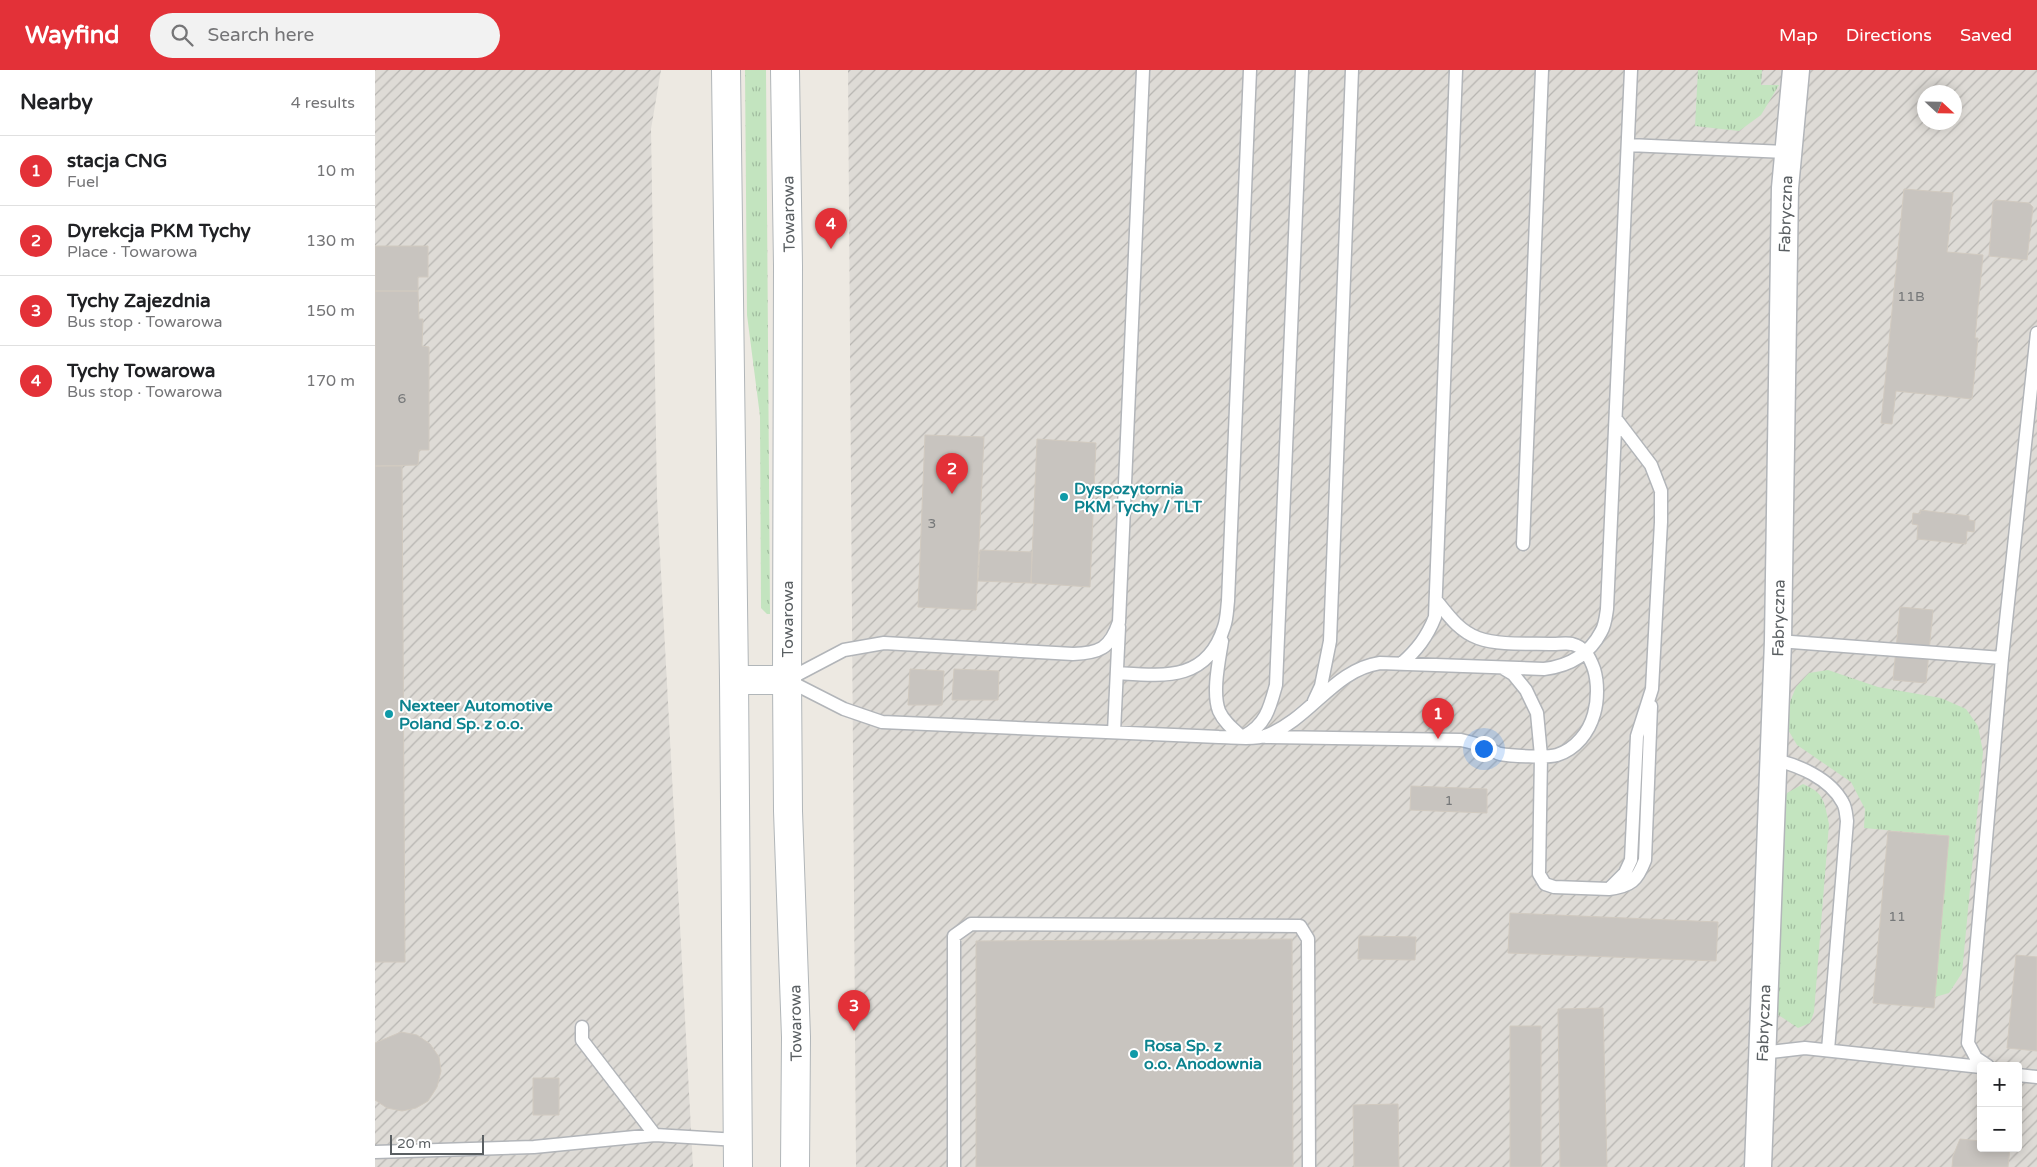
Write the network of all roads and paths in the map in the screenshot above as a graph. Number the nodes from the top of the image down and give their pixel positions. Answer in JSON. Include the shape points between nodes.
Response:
{"nodes":[{"id":1,"x":726,"y":70,"type":"edge"},
{"id":2,"x":785,"y":70,"type":"edge"},
{"id":3,"x":1143,"y":70,"type":"edge"},
{"id":4,"x":1250,"y":70,"type":"edge"},
{"id":5,"x":1302,"y":70,"type":"edge"},
{"id":6,"x":1352,"y":70,"type":"edge"},
{"id":7,"x":1456,"y":70,"type":"edge"},
{"id":8,"x":1542,"y":70,"type":"edge"},
{"id":9,"x":1631,"y":70,"type":"edge"},
{"id":10,"x":1796,"y":70,"type":"edge"},
{"id":11,"x":1628,"y":145,"type":"junction"},
{"id":12,"x":1788,"y":152,"type":"junction"},
{"id":13,"x":2037,"y":333,"type":"edge"},
{"id":14,"x":1616,"y":419,"type":"junction"},
{"id":15,"x":1523,"y":544,"type":"dead end"},
{"id":16,"x":1436,"y":600,"type":"junction"},
{"id":17,"x":1119,"y":622,"type":"junction"},
{"id":18,"x":1224,"y":627,"type":"junction"},
{"id":19,"x":1778,"y":642,"type":"junction"},
{"id":20,"x":1585,"y":652,"type":"junction"},
{"id":21,"x":2001,"y":658,"type":"junction"},
{"id":22,"x":1401,"y":664,"type":"junction"},
{"id":23,"x":1503,"y":668,"type":"junction"},
{"id":24,"x":1117,"y":673,"type":"junction"},
{"id":25,"x":734,"y":680,"type":"junction"},
{"id":26,"x":787,"y":680,"type":"junction"},
{"id":27,"x":1311,"y":708,"type":"junction"},
{"id":28,"x":1114,"y":732,"type":"junction"},
{"id":29,"x":1242,"y":737,"type":"junction"},
{"id":30,"x":1263,"y":737,"type":"junction"},
{"id":31,"x":1541,"y":756,"type":"junction"},
{"id":32,"x":1772,"y":759,"type":"junction"},
{"id":33,"x":582,"y":1027,"type":"dead end"},
{"id":34,"x":1828,"y":1050,"type":"junction"},
{"id":35,"x":1762,"y":1053,"type":"junction"},
{"id":36,"x":1982,"y":1062,"type":"edge"},
{"id":37,"x":1977,"y":1067,"type":"edge"},
{"id":38,"x":2022,"y":1075,"type":"edge"},
{"id":39,"x":2037,"y":1077,"type":"edge"},
{"id":40,"x":655,"y":1135,"type":"junction"},
{"id":41,"x":738,"y":1140,"type":"junction"},
{"id":42,"x":375,"y":1152,"type":"edge"},
{"id":43,"x":738,"y":1167,"type":"edge"},
{"id":44,"x":795,"y":1167,"type":"edge"},
{"id":45,"x":954,"y":1167,"type":"edge"},
{"id":46,"x":1309,"y":1167,"type":"edge"},
{"id":47,"x":1758,"y":1167,"type":"edge"}],
"edges":[{"from":1,"to":25,"type":"street"},
{"from":2,"to":26,"type":"street","name":"Towarowa"},
{"from":3,"to":17,"type":"lane"},
{"from":4,"to":18,"type":"lane","via":[[1228,601]]},
{"from":5,"to":29,"type":"lane","via":[[1276,685],[1264,719],[1256,730]]},
{"from":6,"to":27,"type":"lane","via":[[1330,641],[1321,686]]},
{"from":7,"to":16,"type":"lane"},
{"from":8,"to":15,"type":"lane"},
{"from":9,"to":11,"type":"lane"},
{"from":10,"to":12,"type":"street","name":"Fabryczna"},
{"from":11,"to":12,"type":"lane"},
{"from":11,"to":14,"type":"lane"},
{"from":12,"to":19,"type":"street","name":"Fabryczna"},
{"from":13,"to":21,"type":"lane"},
{"from":14,"to":20,"type":"lane","via":[[1607,609],[1602,631]]},
{"from":14,"to":31,"type":"lane","via":[[1651,465],[1661,491],[1652,689],[1637,736],[1631,860],[1625,873],[1609,889],[1554,887],[1545,884],[1539,874]]},
{"from":16,"to":20,"type":"lane","via":[[1463,630],[1477,637],[1493,642],[1573,644]]},
{"from":16,"to":22,"type":"lane","via":[[1435,617],[1428,635],[1415,653]]},
{"from":17,"to":24,"type":"lane"},
{"from":17,"to":26,"type":"lane","via":[[1106,646],[1093,653],[884,643],[844,650]]},
{"from":18,"to":24,"type":"lane","via":[[1213,651],[1197,667],[1161,676]]},
{"from":18,"to":29,"type":"lane","via":[[1217,674],[1219,710]]},
{"from":19,"to":21,"type":"lane"},
{"from":19,"to":32,"type":"street","name":"Fabryczna"},
{"from":20,"to":23,"type":"lane","via":[[1577,660],[1561,667]]},
{"from":20,"to":31,"type":"lane","via":[[1595,674],[1594,714],[1578,743],[1568,751]]},
{"from":21,"to":36,"type":"lane","via":[[1968,1043]]},
{"from":22,"to":23,"type":"lane"},
{"from":22,"to":27,"type":"lane","via":[[1380,663],[1351,673]]},
{"from":23,"to":31,"type":"lane","via":[[1513,674],[1526,690],[1537,713]]},
{"from":24,"to":28,"type":"lane"},
{"from":25,"to":26,"type":"street"},
{"from":25,"to":41,"type":"street"},
{"from":26,"to":28,"type":"lane","via":[[844,709],[882,722]]},
{"from":26,"to":44,"type":"street","name":"Towarowa","via":[[796,1037]]},
{"from":27,"to":30,"type":"lane","via":[[1289,725]]},
{"from":28,"to":29,"type":"lane"},
{"from":29,"to":30,"type":"lane"},
{"from":30,"to":31,"type":"lane","via":[[1461,740],[1500,754]]},
{"from":32,"to":34,"type":"lane","via":[[1789,763],[1832,787],[1844,804],[1847,821]]},
{"from":32,"to":35,"type":"street","name":"Fabryczna"},
{"from":33,"to":40,"type":"lane","via":[[582,1040]]},
{"from":34,"to":35,"type":"lane","via":[[1805,1048]]},
{"from":34,"to":37,"type":"lane"},
{"from":35,"to":47,"type":"street","name":"Fabryczna"},
{"from":38,"to":39,"type":"lane"},
{"from":40,"to":41,"type":"lane"},
{"from":40,"to":42,"type":"lane","via":[[533,1147]]},
{"from":41,"to":43,"type":"street"},
{"from":45,"to":46,"type":"lane","via":[[954,936],[971,924],[1299,926],[1307,938]]}]}
